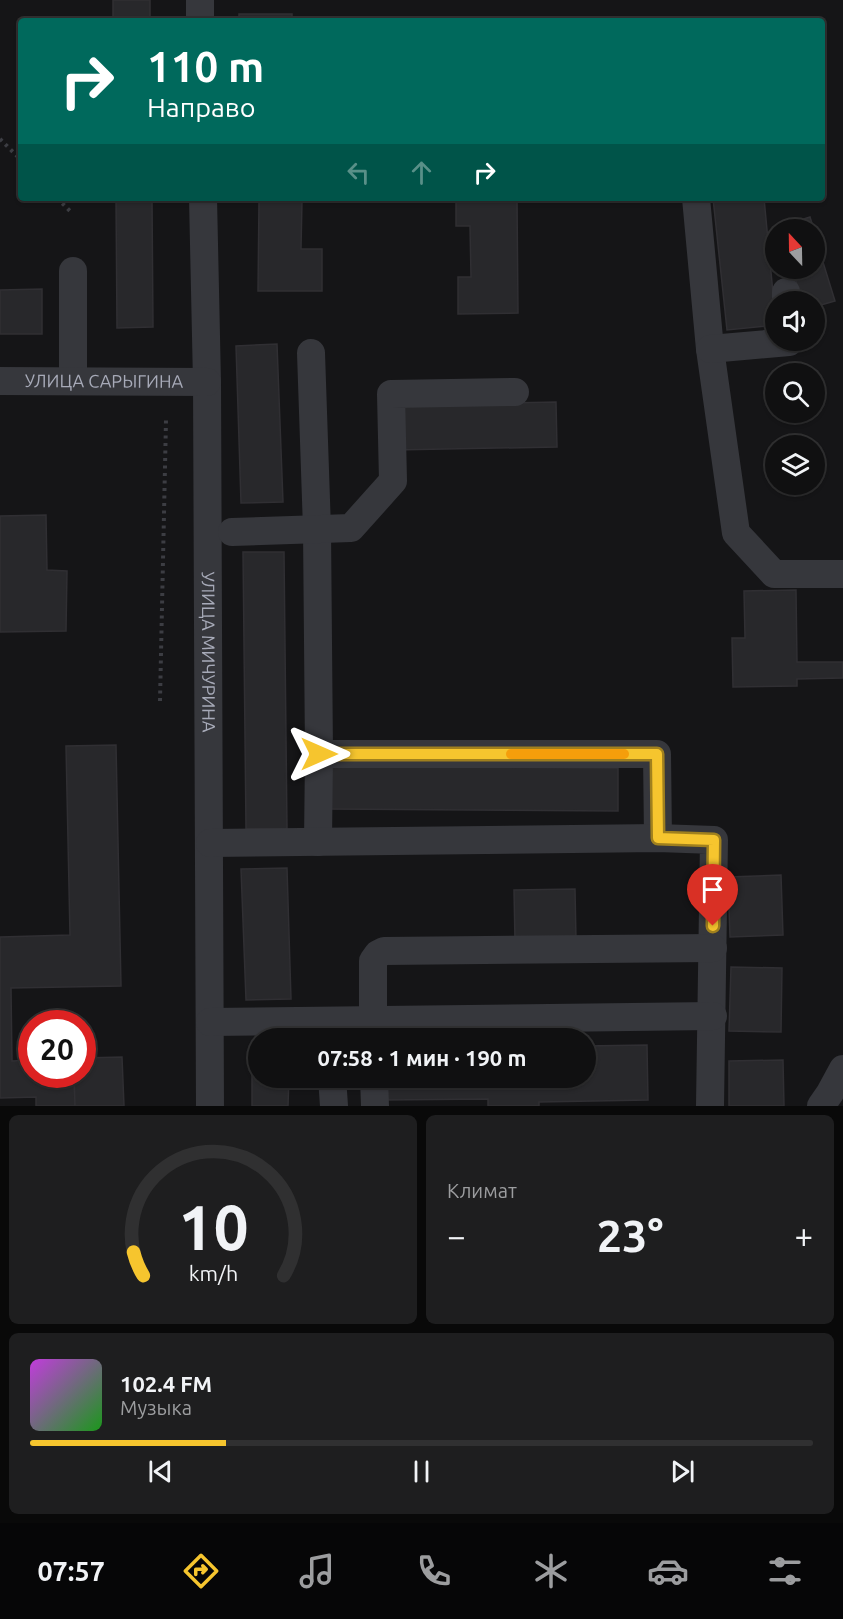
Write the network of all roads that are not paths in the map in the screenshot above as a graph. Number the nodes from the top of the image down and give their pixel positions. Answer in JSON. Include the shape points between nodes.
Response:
{"nodes":[{"id":1,"x":200,"y":0,"type":"edge"},
{"id":2,"x":200,"y":18,"type":"edge"},
{"id":3,"x":203,"y":201,"type":"edge"},
{"id":4,"x":696,"y":201,"type":"edge"},
{"id":5,"x":73,"y":272,"type":"dead end"},
{"id":6,"x":765,"y":344,"type":"edge"},
{"id":7,"x":710,"y":350,"type":"junction"},
{"id":8,"x":311,"y":353,"type":"dead end"},
{"id":9,"x":0,"y":381,"type":"edge"},
{"id":10,"x":73,"y":381,"type":"junction"},
{"id":11,"x":207,"y":382,"type":"junction"},
{"id":12,"x":516,"y":392,"type":"dead end"},
{"id":13,"x":318,"y":529,"type":"junction"},
{"id":14,"x":232,"y":532,"type":"dead end"},
{"id":15,"x":843,"y":574,"type":"edge"},
{"id":16,"x":319,"y":754,"type":"junction"},
{"id":17,"x":658,"y":838,"type":"junction"},
{"id":18,"x":318,"y":842,"type":"junction"},
{"id":19,"x":210,"y":843,"type":"junction"},
{"id":20,"x":713,"y":948,"type":"junction"},
{"id":21,"x":713,"y":1016,"type":"junction"},
{"id":22,"x":210,"y":1022,"type":"junction"},
{"id":23,"x":313,"y":1028,"type":"edge"},
{"id":24,"x":373,"y":1028,"type":"edge"},
{"id":25,"x":399,"y":1028,"type":"edge"},
{"id":26,"x":843,"y":1069,"type":"edge"},
{"id":27,"x":333,"y":1088,"type":"edge"},
{"id":28,"x":374,"y":1088,"type":"edge"},
{"id":29,"x":210,"y":1106,"type":"edge"},
{"id":30,"x":334,"y":1106,"type":"edge"},
{"id":31,"x":375,"y":1106,"type":"edge"},
{"id":32,"x":710,"y":1106,"type":"edge"},
{"id":33,"x":821,"y":1106,"type":"edge"}],
"edges":[{"from":1,"to":2,"type":"street"},
{"from":3,"to":11,"type":"street","name":"УЛИЦА МИЧУРИНА"},
{"from":4,"to":7,"type":"street"},
{"from":5,"to":10,"type":"street"},
{"from":6,"to":7,"type":"street"},
{"from":7,"to":15,"type":"street","via":[[736,533],[774,574]]},
{"from":8,"to":13,"type":"street"},
{"from":9,"to":10,"type":"street","name":"УЛИЦА САРЫГИНА"},
{"from":10,"to":11,"type":"street","name":"УЛИЦА САРЫГИНА"},
{"from":11,"to":19,"type":"street","name":"УЛИЦА МИЧУРИНА"},
{"from":12,"to":13,"type":"street","via":[[391,394],[393,481],[351,528]]},
{"from":13,"to":14,"type":"street"},
{"from":13,"to":16,"type":"street"},
{"from":16,"to":17,"type":"street","via":[[657,754]]},
{"from":16,"to":18,"type":"street"},
{"from":17,"to":18,"type":"street"},
{"from":17,"to":20,"type":"street","via":[[714,840]]},
{"from":18,"to":19,"type":"street"},
{"from":19,"to":22,"type":"street","name":"УЛИЦА МИЧУРИНА"},
{"from":20,"to":21,"type":"street"},
{"from":20,"to":24,"type":"street","via":[[384,951],[373,961]]},
{"from":21,"to":25,"type":"street"},
{"from":21,"to":32,"type":"street"},
{"from":22,"to":23,"type":"street"},
{"from":22,"to":29,"type":"street","name":"УЛИЦА МИЧУРИНА"},
{"from":26,"to":33,"type":"street"},
{"from":27,"to":30,"type":"street"},
{"from":28,"to":31,"type":"street"}]}
